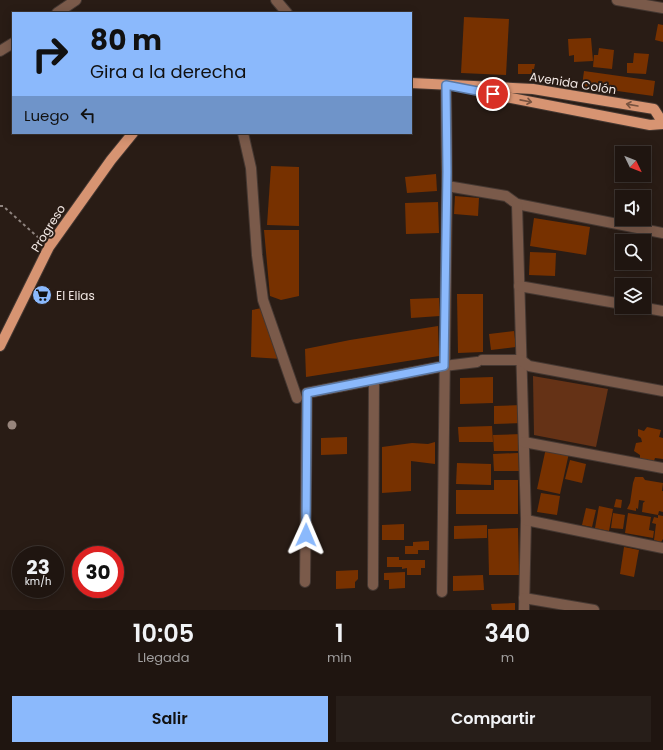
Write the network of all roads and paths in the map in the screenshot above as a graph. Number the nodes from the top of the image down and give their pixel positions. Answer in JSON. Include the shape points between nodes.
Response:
{"nodes":[{"id":1,"x":76,"y":0,"type":"edge"},
{"id":2,"x":276,"y":0,"type":"edge"},
{"id":3,"x":617,"y":0,"type":"edge"},
{"id":4,"x":663,"y":8,"type":"edge"},
{"id":5,"x":58,"y":12,"type":"edge"},
{"id":6,"x":286,"y":12,"type":"edge"},
{"id":7,"x":12,"y":44,"type":"edge"},
{"id":8,"x":0,"y":51,"type":"edge"},
{"id":9,"x":412,"y":83,"type":"edge"},
{"id":10,"x":446,"y":85,"type":"junction"},
{"id":11,"x":663,"y":124,"type":"edge"},
{"id":12,"x":132,"y":134,"type":"edge"},
{"id":13,"x":243,"y":134,"type":"edge"},
{"id":14,"x":447,"y":186,"type":"junction"},
{"id":15,"x":517,"y":204,"type":"junction"},
{"id":16,"x":0,"y":206,"type":"edge"},
{"id":17,"x":663,"y":233,"type":"edge"},
{"id":18,"x":41,"y":240,"type":"dead end"},
{"id":19,"x":519,"y":286,"type":"junction"},
{"id":20,"x":615,"y":303,"type":"edge"},
{"id":21,"x":651,"y":309,"type":"edge"},
{"id":22,"x":663,"y":311,"type":"edge"},
{"id":23,"x":0,"y":346,"type":"edge"},
{"id":24,"x":521,"y":360,"type":"junction"},
{"id":25,"x":444,"y":366,"type":"junction"},
{"id":26,"x":374,"y":380,"type":"junction"},
{"id":27,"x":663,"y":391,"type":"edge"},
{"id":28,"x":296,"y":398,"type":"dead end"},
{"id":29,"x":524,"y":442,"type":"junction"},
{"id":30,"x":663,"y":468,"type":"edge"},
{"id":31,"x":526,"y":520,"type":"junction"},
{"id":32,"x":663,"y":548,"type":"edge"},
{"id":33,"x":305,"y":582,"type":"dead end"},
{"id":34,"x":373,"y":585,"type":"dead end"},
{"id":35,"x":442,"y":592,"type":"dead end"},
{"id":36,"x":524,"y":598,"type":"junction"},
{"id":37,"x":524,"y":610,"type":"edge"},
{"id":38,"x":594,"y":610,"type":"edge"}],
"edges":[{"from":1,"to":5,"type":"street"},
{"from":2,"to":6,"type":"street"},
{"from":3,"to":4,"type":"street"},
{"from":7,"to":8,"type":"street"},
{"from":9,"to":10,"type":"main road","name":"Avenida Colón"},
{"from":10,"to":11,"type":"main road","name":"Avenida Colón","one_way":true,"via":[[650,125]]},
{"from":11,"to":10,"type":"main road","name":"Avenida Colón","one_way":true,"via":[[654,109],[533,89]]},
{"from":10,"to":14,"type":"street"},
{"from":12,"to":23,"type":"main road","name":"Progreso","via":[[49,246]]},
{"from":13,"to":28,"type":"street","via":[[251,168],[263,300]]},
{"from":14,"to":15,"type":"street","via":[[506,196]]},
{"from":14,"to":25,"type":"street"},
{"from":15,"to":17,"type":"street"},
{"from":15,"to":19,"type":"street"},
{"from":16,"to":18,"type":"path"},
{"from":19,"to":20,"type":"street"},
{"from":19,"to":24,"type":"street"},
{"from":21,"to":22,"type":"street"},
{"from":24,"to":25,"type":"street","via":[[479,361]]},
{"from":24,"to":27,"type":"street","via":[[529,366]]},
{"from":24,"to":29,"type":"street"},
{"from":25,"to":26,"type":"street"},
{"from":25,"to":35,"type":"street"},
{"from":26,"to":33,"type":"street","via":[[307,393]]},
{"from":26,"to":34,"type":"street"},
{"from":29,"to":30,"type":"street"},
{"from":29,"to":31,"type":"street"},
{"from":31,"to":32,"type":"street"},
{"from":31,"to":36,"type":"street"},
{"from":36,"to":37,"type":"street"},
{"from":36,"to":38,"type":"street"}]}
